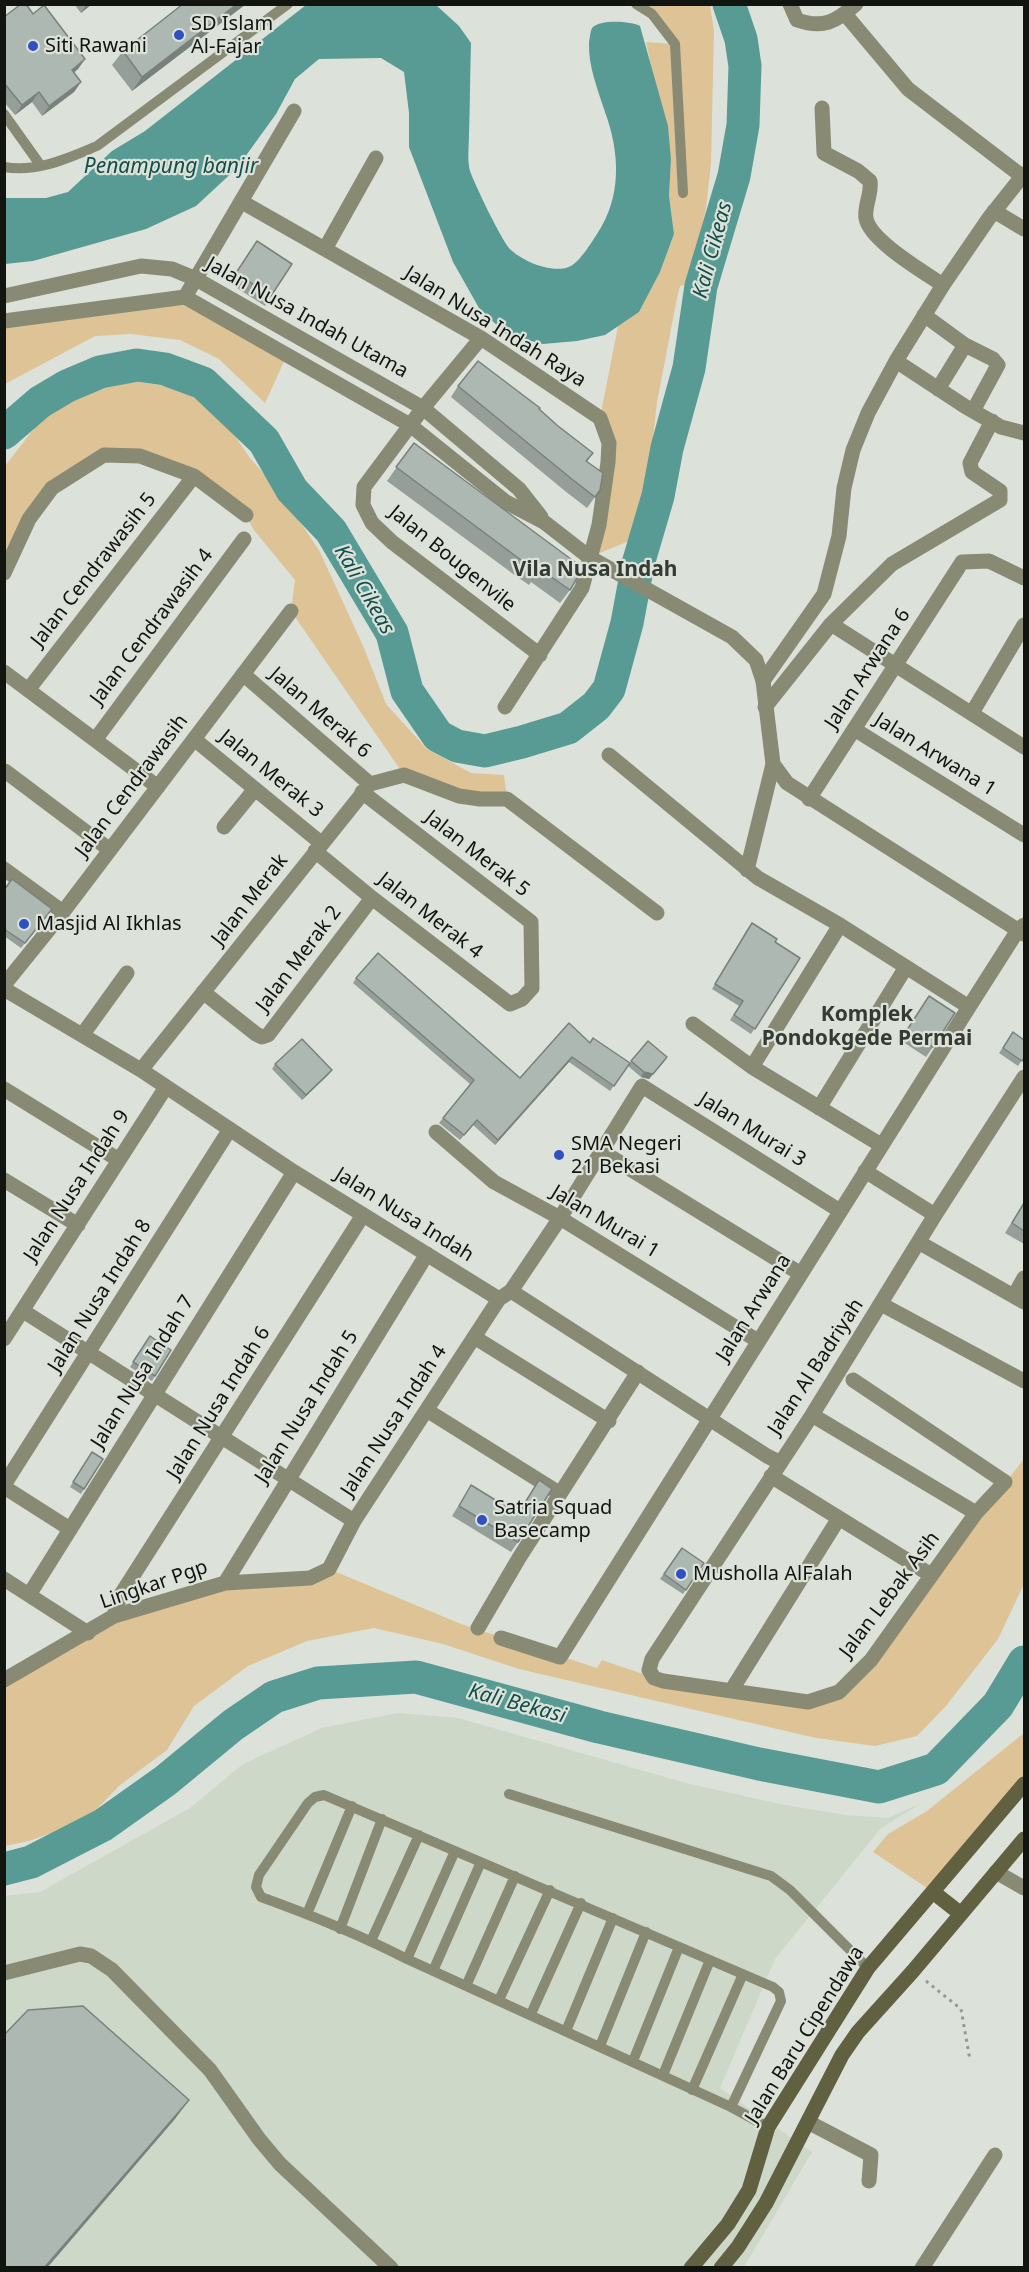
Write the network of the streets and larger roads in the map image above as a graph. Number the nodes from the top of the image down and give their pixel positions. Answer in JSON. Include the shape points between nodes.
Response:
{"nodes":[{"id":1,"x":790,"y":4,"type":"edge"},
{"id":2,"x":851,"y":9,"type":"edge"},
{"id":3,"x":822,"y":108,"type":"dead end"},
{"id":4,"x":294,"y":111,"type":"dead end"},
{"id":5,"x":376,"y":158,"type":"dead end"},
{"id":6,"x":1024,"y":176,"type":"edge"},
{"id":7,"x":242,"y":202,"type":"junction"},
{"id":8,"x":994,"y":211,"type":"junction"},
{"id":9,"x":1024,"y":229,"type":"edge"},
{"id":10,"x":325,"y":249,"type":"junction"},
{"id":11,"x":196,"y":279,"type":"junction"},
{"id":12,"x":943,"y":285,"type":"junction"},
{"id":13,"x":4,"y":296,"type":"edge"},
{"id":14,"x":185,"y":297,"type":"junction"},
{"id":15,"x":924,"y":315,"type":"junction"},
{"id":16,"x":4,"y":321,"type":"edge"},
{"id":17,"x":481,"y":338,"type":"junction"},
{"id":18,"x":965,"y":345,"type":"junction"},
{"id":19,"x":896,"y":361,"type":"junction"},
{"id":20,"x":938,"y":389,"type":"junction"},
{"id":21,"x":423,"y":408,"type":"junction"},
{"id":22,"x":973,"y":411,"type":"junction"},
{"id":23,"x":992,"y":421,"type":"junction"},
{"id":24,"x":410,"y":425,"type":"junction"},
{"id":25,"x":1024,"y":433,"type":"edge"},
{"id":26,"x":194,"y":476,"type":"junction"},
{"id":27,"x":246,"y":515,"type":"dead end"},
{"id":28,"x":544,"y":522,"type":"junction"},
{"id":29,"x":243,"y":539,"type":"dead end"},
{"id":30,"x":595,"y":561,"type":"junction"},
{"id":31,"x":4,"y":573,"type":"edge"},
{"id":32,"x":1024,"y":578,"type":"edge"},
{"id":33,"x":291,"y":611,"type":"dead end"},
{"id":34,"x":831,"y":624,"type":"junction"},
{"id":35,"x":1024,"y":625,"type":"edge"},
{"id":36,"x":540,"y":655,"type":"junction"},
{"id":37,"x":896,"y":664,"type":"junction"},
{"id":38,"x":4,"y":672,"type":"edge"},
{"id":39,"x":243,"y":674,"type":"junction"},
{"id":40,"x":763,"y":681,"type":"junction"},
{"id":41,"x":28,"y":690,"type":"junction"},
{"id":42,"x":505,"y":707,"type":"dead end"},
{"id":43,"x":765,"y":707,"type":"junction"},
{"id":44,"x":972,"y":713,"type":"junction"},
{"id":45,"x":854,"y":729,"type":"junction"},
{"id":46,"x":194,"y":738,"type":"junction"},
{"id":47,"x":95,"y":740,"type":"junction"},
{"id":48,"x":1024,"y":747,"type":"edge"},
{"id":49,"x":609,"y":755,"type":"dead end"},
{"id":50,"x":773,"y":764,"type":"junction"},
{"id":51,"x":5,"y":771,"type":"edge"},
{"id":52,"x":158,"y":787,"type":"junction"},
{"id":53,"x":366,"y":788,"type":"junction"},
{"id":54,"x":255,"y":789,"type":"junction"},
{"id":55,"x":809,"y":799,"type":"junction"},
{"id":56,"x":224,"y":827,"type":"dead end"},
{"id":57,"x":1024,"y":835,"type":"edge"},
{"id":58,"x":318,"y":847,"type":"junction"},
{"id":59,"x":110,"y":850,"type":"junction"},
{"id":60,"x":4,"y":869,"type":"edge"},
{"id":61,"x":747,"y":870,"type":"junction"},
{"id":62,"x":372,"y":898,"type":"junction"},
{"id":63,"x":63,"y":912,"type":"junction"},
{"id":64,"x":657,"y":913,"type":"dead end"},
{"id":65,"x":840,"y":926,"type":"junction"},
{"id":66,"x":1022,"y":930,"type":"edge"},
{"id":67,"x":906,"y":967,"type":"junction"},
{"id":68,"x":127,"y":973,"type":"dead end"},
{"id":69,"x":4,"y":987,"type":"edge"},
{"id":70,"x":203,"y":993,"type":"junction"},
{"id":71,"x":522,"y":999,"type":"joint"},
{"id":72,"x":969,"y":1007,"type":"junction"},
{"id":73,"x":693,"y":1024,"type":"dead end"},
{"id":74,"x":83,"y":1034,"type":"junction"},
{"id":75,"x":752,"y":1066,"type":"junction"},
{"id":76,"x":141,"y":1070,"type":"junction"},
{"id":77,"x":1024,"y":1077,"type":"edge"},
{"id":78,"x":642,"y":1086,"type":"joint"},
{"id":79,"x":166,"y":1087,"type":"junction"},
{"id":80,"x":4,"y":1089,"type":"edge"},
{"id":81,"x":819,"y":1108,"type":"junction"},
{"id":82,"x":230,"y":1130,"type":"junction"},
{"id":83,"x":436,"y":1132,"type":"dead end"},
{"id":84,"x":882,"y":1145,"type":"junction"},
{"id":85,"x":602,"y":1151,"type":"junction"},
{"id":86,"x":119,"y":1160,"type":"junction"},
{"id":87,"x":865,"y":1171,"type":"junction"},
{"id":88,"x":294,"y":1172,"type":"junction"},
{"id":89,"x":4,"y":1180,"type":"edge"},
{"id":90,"x":840,"y":1211,"type":"junction"},
{"id":91,"x":363,"y":1215,"type":"junction"},
{"id":92,"x":935,"y":1215,"type":"junction"},
{"id":93,"x":561,"y":1218,"type":"junction"},
{"id":94,"x":78,"y":1225,"type":"junction"},
{"id":95,"x":920,"y":1243,"type":"junction"},
{"id":96,"x":427,"y":1254,"type":"junction"},
{"id":97,"x":801,"y":1274,"type":"junction"},
{"id":98,"x":1024,"y":1278,"type":"edge"},
{"id":99,"x":505,"y":1295,"type":"junction"},
{"id":100,"x":1019,"y":1299,"type":"edge"},
{"id":101,"x":881,"y":1304,"type":"junction"},
{"id":102,"x":23,"y":1311,"type":"junction"},
{"id":103,"x":474,"y":1337,"type":"junction"},
{"id":104,"x":4,"y":1339,"type":"edge"},
{"id":105,"x":758,"y":1341,"type":"junction"},
{"id":106,"x":88,"y":1354,"type":"junction"},
{"id":107,"x":638,"y":1372,"type":"junction"},
{"id":108,"x":853,"y":1380,"type":"dead end"},
{"id":109,"x":1024,"y":1381,"type":"edge"},
{"id":110,"x":154,"y":1395,"type":"junction"},
{"id":111,"x":428,"y":1411,"type":"junction"},
{"id":112,"x":812,"y":1415,"type":"junction"},
{"id":113,"x":709,"y":1419,"type":"junction"},
{"id":114,"x":609,"y":1421,"type":"junction"},
{"id":115,"x":223,"y":1437,"type":"junction"},
{"id":116,"x":779,"y":1462,"type":"junction"},
{"id":117,"x":771,"y":1476,"type":"junction"},
{"id":118,"x":287,"y":1478,"type":"junction"},
{"id":119,"x":4,"y":1486,"type":"edge"},
{"id":120,"x":561,"y":1494,"type":"junction"},
{"id":121,"x":976,"y":1513,"type":"junction"},
{"id":122,"x":839,"y":1518,"type":"junction"},
{"id":123,"x":354,"y":1521,"type":"junction"},
{"id":124,"x":70,"y":1529,"type":"junction"},
{"id":125,"x":328,"y":1569,"type":"joint"},
{"id":126,"x":931,"y":1575,"type":"junction"},
{"id":127,"x":4,"y":1579,"type":"edge"},
{"id":128,"x":225,"y":1582,"type":"junction"},
{"id":129,"x":29,"y":1595,"type":"junction"},
{"id":130,"x":114,"y":1617,"type":"junction"},
{"id":131,"x":478,"y":1628,"type":"dead end"},
{"id":132,"x":88,"y":1633,"type":"junction"},
{"id":133,"x":501,"y":1638,"type":"dead end"},
{"id":134,"x":7,"y":1677,"type":"edge"},
{"id":135,"x":654,"y":1678,"type":"joint"},
{"id":136,"x":731,"y":1691,"type":"junction"},
{"id":137,"x":1024,"y":1784,"type":"edge"},
{"id":138,"x":1024,"y":1839,"type":"edge"},
{"id":139,"x":996,"y":1872,"type":"junction"},
{"id":140,"x":1024,"y":1888,"type":"edge"},
{"id":141,"x":933,"y":1892,"type":"junction"},
{"id":142,"x":961,"y":1914,"type":"junction"},
{"id":143,"x":4,"y":1973,"type":"edge"},
{"id":144,"x":808,"y":2121,"type":"junction"},
{"id":145,"x":995,"y":2155,"type":"dead end"},
{"id":146,"x":869,"y":2181,"type":"dead end"},
{"id":147,"x":390,"y":2268,"type":"edge"},
{"id":148,"x":691,"y":2268,"type":"edge"},
{"id":149,"x":721,"y":2268,"type":"edge"},
{"id":150,"x":922,"y":2268,"type":"edge"}],
"edges":[{"from":1,"to":2,"type":"street","via":[[797,20],[813,26],[825,24]]},
{"from":2,"to":6,"type":"street","via":[[908,89]]},
{"from":3,"to":12,"type":"street","via":[[824,153],[870,181],[865,216],[868,229],[903,259]]},
{"from":4,"to":7,"type":"street"},
{"from":5,"to":10,"type":"street"},
{"from":6,"to":8,"type":"street"},
{"from":7,"to":10,"type":"street","name":"Jalan Nusa Indah Raya"},
{"from":7,"to":11,"type":"street"},
{"from":8,"to":9,"type":"street"},
{"from":8,"to":12,"type":"street"},
{"from":10,"to":17,"type":"street","name":"Jalan Nusa Indah Raya"},
{"from":11,"to":13,"type":"street","name":"Jalan Nusa Indah Utama","via":[[172,269],[141,266]]},
{"from":11,"to":14,"type":"street"},
{"from":11,"to":21,"type":"street","name":"Jalan Nusa Indah Utama"},
{"from":12,"to":15,"type":"street"},
{"from":14,"to":16,"type":"street","name":"Jalan Nusa Indah Utama"},
{"from":14,"to":24,"type":"street","name":"Jalan Nusa Indah Utama"},
{"from":15,"to":18,"type":"street"},
{"from":15,"to":19,"type":"street"},
{"from":17,"to":21,"type":"street","name":"Jalan Bougenvile"},
{"from":17,"to":30,"type":"street","name":"Jalan Nusa Indah Raya","via":[[600,418],[609,443]]},
{"from":18,"to":20,"type":"street"},
{"from":18,"to":22,"type":"street","via":[[998,365]]},
{"from":19,"to":20,"type":"street"},
{"from":19,"to":40,"type":"street","via":[[853,450],[839,536],[824,594]]},
{"from":20,"to":22,"type":"street"},
{"from":21,"to":24,"type":"street","name":"Jalan Bougenvile"},
{"from":21,"to":28,"type":"street","name":"Jalan Nusa Indah Utama","via":[[519,489]]},
{"from":22,"to":23,"type":"street"},
{"from":23,"to":25,"type":"street"},
{"from":23,"to":34,"type":"street","via":[[970,463],[972,472],[1000,491],[1000,500],[892,564]]},
{"from":24,"to":28,"type":"street","name":"Jalan Nusa Indah Utama","via":[[506,502]]},
{"from":24,"to":36,"type":"street","name":"Jalan Bougenvile","via":[[364,488],[363,506],[372,523]]},
{"from":26,"to":27,"type":"street"},
{"from":26,"to":31,"type":"street","via":[[140,456],[104,455],[52,488],[29,519]]},
{"from":26,"to":41,"type":"street","name":"Jalan Cendrawasih 5"},
{"from":28,"to":30,"type":"street","name":"Jalan Nusa Indah Utama"},
{"from":29,"to":47,"type":"street","name":"Jalan Cendrawasih 4"},
{"from":30,"to":36,"type":"street"},
{"from":30,"to":40,"type":"street","name":"Jalan Nusa Indah Utama","via":[[732,637],[756,660]]},
{"from":32,"to":37,"type":"street","name":"Jalan Arwana 6","via":[[989,561],[962,562]]},
{"from":33,"to":39,"type":"street","name":"Jalan Cendrawasih"},
{"from":34,"to":37,"type":"street"},
{"from":34,"to":43,"type":"street"},
{"from":35,"to":44,"type":"street"},
{"from":36,"to":42,"type":"street"},
{"from":37,"to":44,"type":"street"},
{"from":37,"to":45,"type":"street","name":"Jalan Arwana 6"},
{"from":38,"to":41,"type":"street"},
{"from":39,"to":46,"type":"street","name":"Jalan Cendrawasih"},
{"from":39,"to":53,"type":"street","name":"Jalan Merak 6"},
{"from":40,"to":43,"type":"street"},
{"from":41,"to":47,"type":"street"},
{"from":43,"to":50,"type":"street"},
{"from":44,"to":48,"type":"street"},
{"from":45,"to":55,"type":"street","name":"Jalan Arwana 6"},
{"from":45,"to":57,"type":"street","name":"Jalan Arwana 1"},
{"from":46,"to":52,"type":"street","name":"Jalan Cendrawasih"},
{"from":46,"to":54,"type":"street","name":"Jalan Merak 3"},
{"from":47,"to":52,"type":"street"},
{"from":49,"to":61,"type":"street"},
{"from":50,"to":55,"type":"street","via":[[787,783]]},
{"from":50,"to":61,"type":"street"},
{"from":51,"to":59,"type":"street"},
{"from":52,"to":59,"type":"street","name":"Jalan Cendrawasih"},
{"from":53,"to":58,"type":"street","name":"Jalan Merak"},
{"from":53,"to":64,"type":"street","via":[[404,775],[459,796],[507,799]]},
{"from":53,"to":71,"type":"street","name":"Jalan Merak 5","via":[[531,922],[532,988]]},
{"from":54,"to":56,"type":"street"},
{"from":54,"to":58,"type":"street","name":"Jalan Merak 3"},
{"from":55,"to":66,"type":"street"},
{"from":58,"to":62,"type":"street","name":"Jalan Merak 4"},
{"from":58,"to":70,"type":"street","name":"Jalan Merak"},
{"from":59,"to":63,"type":"street","name":"Jalan Cendrawasih"},
{"from":60,"to":63,"type":"street"},
{"from":61,"to":65,"type":"street"},
{"from":62,"to":70,"type":"street","name":"Jalan Merak 2","via":[[268,1035],[256,1034]]},
{"from":62,"to":71,"type":"street","name":"Jalan Merak 4","via":[[510,1004]]},
{"from":63,"to":69,"type":"street","name":"Jalan Cendrawasih"},
{"from":65,"to":67,"type":"street"},
{"from":65,"to":75,"type":"street"},
{"from":66,"to":72,"type":"street","name":"Jalan Arwana"},
{"from":67,"to":72,"type":"street"},
{"from":67,"to":81,"type":"street"},
{"from":68,"to":74,"type":"street"},
{"from":69,"to":74,"type":"street","name":"Jalan Nusa Indah"},
{"from":70,"to":76,"type":"street","name":"Jalan Merak"},
{"from":72,"to":84,"type":"street","name":"Jalan Arwana"},
{"from":73,"to":75,"type":"street"},
{"from":74,"to":76,"type":"street","name":"Jalan Nusa Indah"},
{"from":75,"to":81,"type":"street"},
{"from":76,"to":79,"type":"street","name":"Jalan Nusa Indah"},
{"from":77,"to":92,"type":"street","name":"Jalan Al Badriyah"},
{"from":78,"to":85,"type":"street","name":"Jalan Nusa Indah 4"},
{"from":78,"to":90,"type":"street","name":"Jalan Murai 3"},
{"from":79,"to":82,"type":"street","name":"Jalan Nusa Indah"},
{"from":79,"to":86,"type":"street","name":"Jalan Nusa Indah 9"},
{"from":80,"to":86,"type":"street"},
{"from":81,"to":84,"type":"street"},
{"from":82,"to":88,"type":"street","name":"Jalan Nusa Indah"},
{"from":82,"to":106,"type":"street","name":"Jalan Nusa Indah 8"},
{"from":83,"to":93,"type":"street","name":"Jalan Murai 1","via":[[494,1182]]},
{"from":84,"to":87,"type":"street","name":"Jalan Arwana"},
{"from":85,"to":93,"type":"street","name":"Jalan Nusa Indah 4"},
{"from":85,"to":97,"type":"street"},
{"from":86,"to":94,"type":"street","name":"Jalan Nusa Indah 9"},
{"from":87,"to":90,"type":"street","name":"Jalan Arwana"},
{"from":87,"to":92,"type":"street"},
{"from":88,"to":91,"type":"street","name":"Jalan Nusa Indah"},
{"from":88,"to":110,"type":"street","name":"Jalan Nusa Indah 7"},
{"from":89,"to":94,"type":"street"},
{"from":90,"to":97,"type":"street","name":"Jalan Arwana"},
{"from":91,"to":96,"type":"street","name":"Jalan Nusa Indah"},
{"from":91,"to":115,"type":"street","name":"Jalan Nusa Indah 6"},
{"from":92,"to":95,"type":"street","name":"Jalan Al Badriyah"},
{"from":93,"to":99,"type":"street","name":"Jalan Nusa Indah 4"},
{"from":93,"to":105,"type":"street","name":"Jalan Murai 1"},
{"from":94,"to":102,"type":"street","name":"Jalan Nusa Indah 9"},
{"from":95,"to":100,"type":"street"},
{"from":95,"to":101,"type":"street","name":"Jalan Al Badriyah"},
{"from":96,"to":99,"type":"street","name":"Jalan Nusa Indah"},
{"from":96,"to":118,"type":"street","name":"Jalan Nusa Indah 5"},
{"from":97,"to":105,"type":"street","name":"Jalan Arwana"},
{"from":98,"to":100,"type":"street"},
{"from":99,"to":103,"type":"street","name":"Jalan Nusa Indah 4"},
{"from":99,"to":107,"type":"street","name":"Jalan Nusa Indah"},
{"from":101,"to":109,"type":"street"},
{"from":101,"to":112,"type":"street","name":"Jalan Al Badriyah"},
{"from":102,"to":104,"type":"street","name":"Jalan Nusa Indah 9"},
{"from":102,"to":106,"type":"street"},
{"from":103,"to":111,"type":"street","name":"Jalan Nusa Indah 4"},
{"from":103,"to":114,"type":"street"},
{"from":105,"to":113,"type":"street","name":"Jalan Arwana"},
{"from":106,"to":110,"type":"street"},
{"from":106,"to":119,"type":"street","name":"Jalan Nusa Indah 8"},
{"from":107,"to":113,"type":"street","name":"Jalan Nusa Indah"},
{"from":107,"to":114,"type":"street"},
{"from":108,"to":121,"type":"street","name":"Jalan Lebak Asih","via":[[1005,1482]]},
{"from":110,"to":115,"type":"street"},
{"from":110,"to":124,"type":"street","name":"Jalan Nusa Indah 7"},
{"from":111,"to":120,"type":"street"},
{"from":111,"to":123,"type":"street","name":"Jalan Nusa Indah 4"},
{"from":112,"to":116,"type":"street","name":"Jalan Al Badriyah"},
{"from":112,"to":121,"type":"street"},
{"from":113,"to":116,"type":"street","name":"Jalan Nusa Indah"},
{"from":113,"to":133,"type":"street","name":"Jalan Arwana","via":[[560,1657]]},
{"from":114,"to":120,"type":"street"},
{"from":115,"to":118,"type":"street"},
{"from":115,"to":130,"type":"street","name":"Jalan Nusa Indah 6","via":[[120,1596]]},
{"from":116,"to":117,"type":"street","name":"Jalan Al Badriyah"},
{"from":117,"to":122,"type":"street"},
{"from":117,"to":135,"type":"street","name":"Jalan Al Badriyah","via":[[652,1659],[649,1670]]},
{"from":118,"to":123,"type":"street"},
{"from":118,"to":128,"type":"street","name":"Jalan Nusa Indah 5"},
{"from":119,"to":124,"type":"street"},
{"from":120,"to":131,"type":"street"},
{"from":121,"to":126,"type":"street","name":"Jalan Lebak Asih"},
{"from":122,"to":126,"type":"street"},
{"from":122,"to":136,"type":"street"},
{"from":123,"to":125,"type":"street","name":"Jalan Nusa Indah 4"},
{"from":124,"to":129,"type":"street","name":"Jalan Nusa Indah 7"},
{"from":125,"to":128,"type":"street","name":"Lingkar Pgp","via":[[310,1578]]},
{"from":126,"to":136,"type":"street","name":"Jalan Lebak Asih","via":[[872,1660],[839,1692],[808,1702]]},
{"from":127,"to":129,"type":"street"},
{"from":128,"to":130,"type":"street","name":"Lingkar Pgp"},
{"from":129,"to":132,"type":"street"},
{"from":130,"to":132,"type":"street","name":"Lingkar Pgp"},
{"from":132,"to":134,"type":"street","name":"Lingkar Pgp"},
{"from":135,"to":136,"type":"street","name":"Jalan Lebak Asih"},
{"from":137,"to":141,"type":"main road","name":"Jalan Baru Cipendawa"},
{"from":138,"to":139,"type":"main road"},
{"from":139,"to":140,"type":"street"},
{"from":139,"to":142,"type":"main road"},
{"from":141,"to":142,"type":"main road"},
{"from":141,"to":148,"type":"main road","name":"Jalan Baru Cipendawa","via":[[868,1968],[768,2127],[749,2190],[728,2224]]},
{"from":142,"to":144,"type":"main road","via":[[858,2032]]},
{"from":143,"to":147,"type":"street","via":[[80,1954],[91,1956],[112,1970],[210,2070],[280,2164]]},
{"from":144,"to":146,"type":"street","via":[[871,2155]]},
{"from":144,"to":149,"type":"main road","via":[[766,2203]]},
{"from":145,"to":150,"type":"street"}]}
